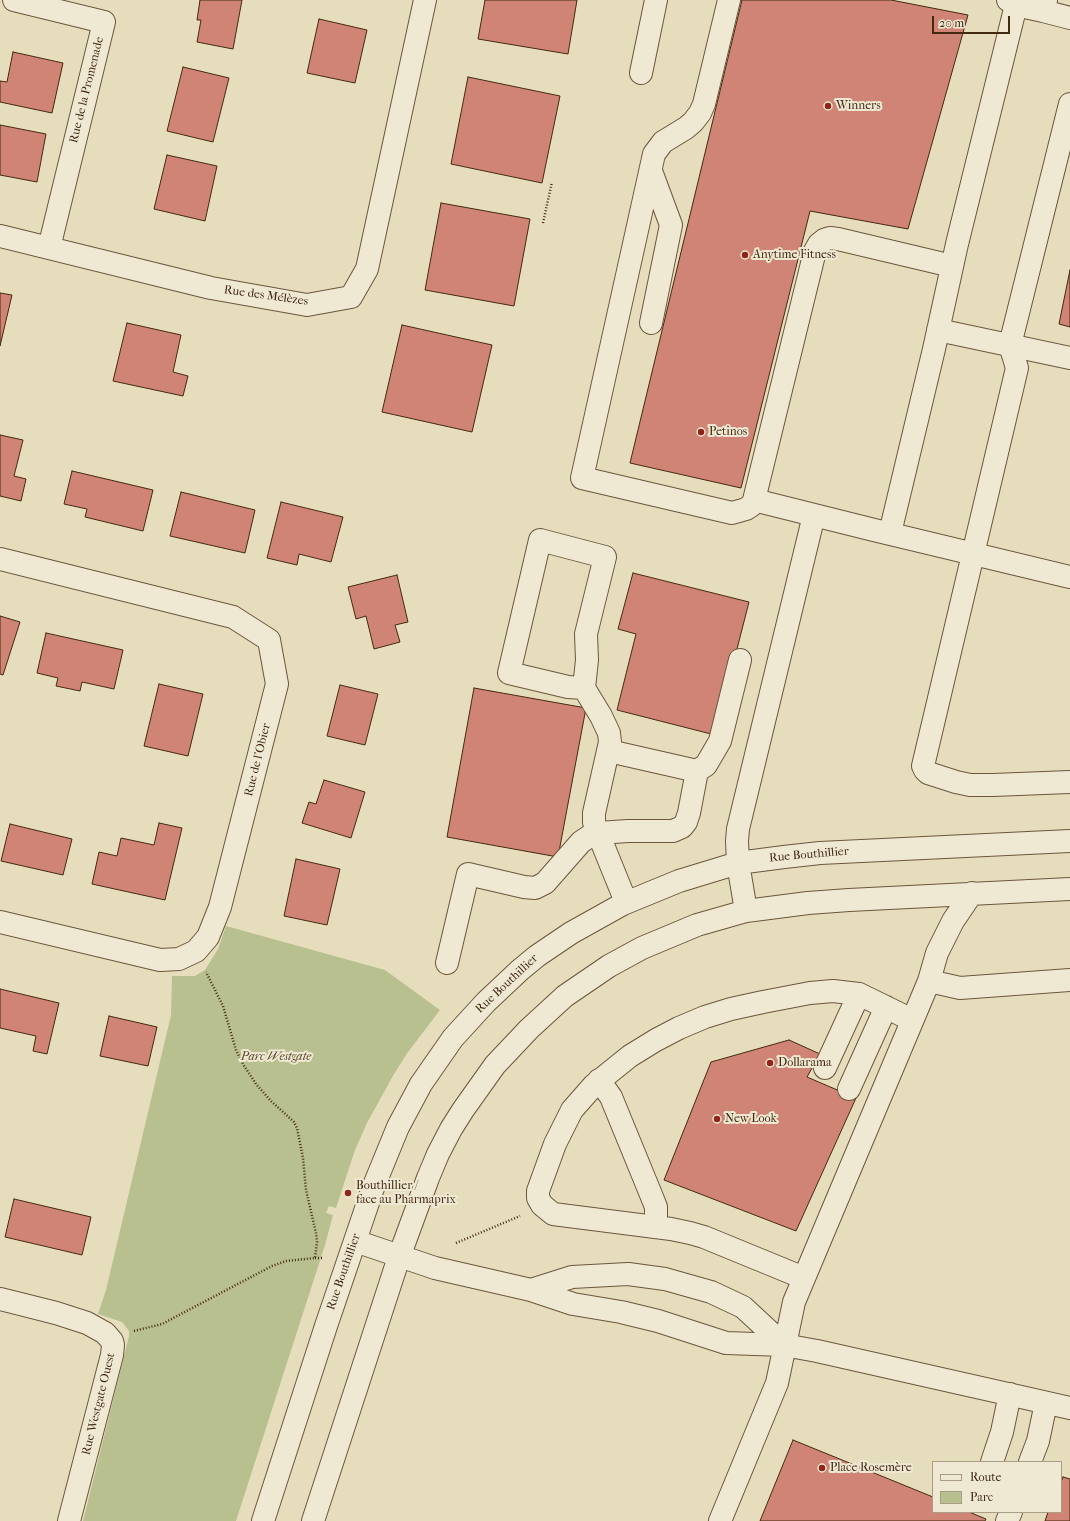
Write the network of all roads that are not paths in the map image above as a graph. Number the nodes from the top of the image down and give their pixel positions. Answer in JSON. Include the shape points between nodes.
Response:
{"nodes":[{"id":1,"x":14,"y":0,"type":"edge"},
{"id":2,"x":426,"y":0,"type":"edge"},
{"id":3,"x":656,"y":0,"type":"edge"},
{"id":4,"x":729,"y":0,"type":"edge"},
{"id":5,"x":1012,"y":3,"type":"edge"},
{"id":6,"x":1044,"y":6,"type":"edge"},
{"id":7,"x":1070,"y":18,"type":"edge"},
{"id":8,"x":641,"y":73,"type":"dead end"},
{"id":9,"x":1070,"y":104,"type":"edge"},
{"id":10,"x":1066,"y":140,"type":"edge"},
{"id":11,"x":651,"y":171,"type":"junction"},
{"id":12,"x":0,"y":236,"type":"edge"},
{"id":13,"x":49,"y":248,"type":"junction"},
{"id":14,"x":952,"y":266,"type":"junction"},
{"id":15,"x":651,"y":323,"type":"dead end"},
{"id":16,"x":938,"y":330,"type":"junction"},
{"id":17,"x":1010,"y":346,"type":"junction"},
{"id":18,"x":1070,"y":358,"type":"edge"},
{"id":19,"x":754,"y":500,"type":"junction"},
{"id":20,"x":814,"y":515,"type":"junction"},
{"id":21,"x":890,"y":534,"type":"junction"},
{"id":22,"x":974,"y":554,"type":"junction"},
{"id":23,"x":0,"y":559,"type":"edge"},
{"id":24,"x":1070,"y":577,"type":"edge"},
{"id":25,"x":740,"y":660,"type":"dead end"},
{"id":26,"x":584,"y":688,"type":"junction"},
{"id":27,"x":609,"y":751,"type":"junction"},
{"id":28,"x":697,"y":771,"type":"junction"},
{"id":29,"x":1070,"y":782,"type":"edge"},
{"id":30,"x":598,"y":833,"type":"junction"},
{"id":31,"x":1070,"y":842,"type":"edge"},
{"id":32,"x":738,"y":863,"type":"junction"},
{"id":33,"x":1070,"y":889,"type":"edge"},
{"id":34,"x":972,"y":893,"type":"junction"},
{"id":35,"x":626,"y":902,"type":"junction"},
{"id":36,"x":746,"y":911,"type":"junction"},
{"id":37,"x":0,"y":922,"type":"edge"},
{"id":38,"x":447,"y":963,"type":"dead end"},
{"id":39,"x":1070,"y":980,"type":"edge"},
{"id":40,"x":929,"y":981,"type":"junction"},
{"id":41,"x":859,"y":994,"type":"junction"},
{"id":42,"x":886,"y":1007,"type":"junction"},
{"id":43,"x":912,"y":1020,"type":"junction"},
{"id":44,"x":825,"y":1068,"type":"dead end"},
{"id":45,"x":599,"y":1080,"type":"junction"},
{"id":46,"x":849,"y":1089,"type":"dead end"},
{"id":47,"x":653,"y":1227,"type":"junction"},
{"id":48,"x":355,"y":1240,"type":"junction"},
{"id":49,"x":399,"y":1257,"type":"junction"},
{"id":50,"x":804,"y":1278,"type":"junction"},
{"id":51,"x":531,"y":1290,"type":"junction"},
{"id":52,"x":0,"y":1299,"type":"edge"},
{"id":53,"x":784,"y":1345,"type":"junction"},
{"id":54,"x":1010,"y":1394,"type":"junction"},
{"id":55,"x":1046,"y":1403,"type":"junction"},
{"id":56,"x":1070,"y":1408,"type":"edge"},
{"id":57,"x":992,"y":1461,"type":"edge"},
{"id":58,"x":1030,"y":1461,"type":"edge"},
{"id":59,"x":69,"y":1521,"type":"edge"},
{"id":60,"x":264,"y":1521,"type":"edge"},
{"id":61,"x":313,"y":1521,"type":"edge"},
{"id":62,"x":720,"y":1521,"type":"edge"}],
"edges":[{"from":1,"to":13,"type":"street","name":"Rue de la Promenade","via":[[104,22]]},
{"from":2,"to":13,"type":"street","name":"Rue des Mélèzes","via":[[367,269],[351,297],[307,304],[211,288]]},
{"from":3,"to":8,"type":"street"},
{"from":4,"to":11,"type":"street","via":[[700,113],[686,128],[663,142],[654,154]]},
{"from":5,"to":6,"type":"street"},
{"from":5,"to":14,"type":"street"},
{"from":6,"to":7,"type":"street"},
{"from":9,"to":10,"type":"street"},
{"from":10,"to":17,"type":"street"},
{"from":11,"to":15,"type":"street","via":[[671,225]]},
{"from":11,"to":19,"type":"street","via":[[582,478],[732,513],[746,509]]},
{"from":12,"to":13,"type":"street","name":"Rue des Mélèzes"},
{"from":14,"to":16,"type":"street"},
{"from":14,"to":19,"type":"street","via":[[838,239],[830,238],[819,244]]},
{"from":16,"to":17,"type":"street"},
{"from":16,"to":21,"type":"street"},
{"from":17,"to":18,"type":"street"},
{"from":17,"to":22,"type":"street","via":[[1017,368]]},
{"from":19,"to":20,"type":"street"},
{"from":20,"to":21,"type":"street"},
{"from":20,"to":32,"type":"street","via":[[738,829]]},
{"from":21,"to":22,"type":"street"},
{"from":22,"to":24,"type":"street"},
{"from":22,"to":29,"type":"street","via":[[923,766],[935,776],[970,785]]},
{"from":23,"to":37,"type":"street","name":"Rue de l'Obier","via":[[233,616],[269,640],[277,684],[220,907],[208,937],[196,952],[179,959],[160,960]]},
{"from":25,"to":28,"type":"street","via":[[720,741],[706,765]]},
{"from":26,"to":26,"type":"street","via":[[586,634],[605,557],[540,540],[509,673],[568,687]]},
{"from":26,"to":27,"type":"street","via":[[609,733]]},
{"from":27,"to":28,"type":"street"},
{"from":27,"to":30,"type":"street","via":[[594,812]]},
{"from":28,"to":30,"type":"street","via":[[689,813],[682,827],[665,832]]},
{"from":30,"to":35,"type":"street"},
{"from":30,"to":38,"type":"street","via":[[581,842],[545,883],[535,888],[468,874]]},
{"from":31,"to":32,"type":"street","name":"Rue Bouthillier","via":[[828,853]]},
{"from":32,"to":35,"type":"street","name":"Rue Bouthillier","via":[[679,881]]},
{"from":32,"to":36,"type":"street"},
{"from":33,"to":34,"type":"street"},
{"from":34,"to":36,"type":"street","via":[[808,903]]},
{"from":34,"to":40,"type":"street","via":[[942,941]]},
{"from":35,"to":48,"type":"street","name":"Rue Bouthillier","via":[[571,933],[537,956],[486,1002],[453,1038],[421,1084],[398,1127],[379,1170]]},
{"from":36,"to":49,"type":"street","via":[[667,936],[624,957],[565,996],[529,1029],[495,1065],[451,1129],[428,1178]]},
{"from":39,"to":40,"type":"street","via":[[960,988]]},
{"from":40,"to":43,"type":"street"},
{"from":41,"to":42,"type":"street"},
{"from":41,"to":44,"type":"street"},
{"from":41,"to":45,"type":"street","via":[[832,991],[810,993],[731,1009],[705,1017],[656,1040]]},
{"from":42,"to":43,"type":"street"},
{"from":42,"to":46,"type":"street"},
{"from":43,"to":50,"type":"street"},
{"from":45,"to":47,"type":"street","via":[[611,1096],[652,1197],[656,1212]]},
{"from":45,"to":47,"type":"street","via":[[572,1110],[552,1151],[540,1184],[538,1198],[548,1211],[559,1216]]},
{"from":47,"to":50,"type":"street","via":[[704,1237]]},
{"from":48,"to":49,"type":"street"},
{"from":48,"to":60,"type":"street","name":"Rue Bouthillier"},
{"from":49,"to":51,"type":"street"},
{"from":49,"to":61,"type":"street"},
{"from":50,"to":53,"type":"street","via":[[794,1302]]},
{"from":51,"to":53,"type":"street","via":[[573,1304],[658,1320],[726,1343]]},
{"from":51,"to":53,"type":"street","via":[[572,1277],[611,1274],[666,1278],[711,1292],[743,1307]]},
{"from":52,"to":59,"type":"street","name":"Rue Westgate Ouest","via":[[87,1323],[105,1332],[112,1341],[112,1355]]},
{"from":53,"to":54,"type":"street","via":[[817,1350]]},
{"from":53,"to":62,"type":"street","via":[[777,1383]]},
{"from":54,"to":55,"type":"street"},
{"from":54,"to":57,"type":"street"},
{"from":55,"to":56,"type":"street"},
{"from":55,"to":58,"type":"street","via":[[1038,1441]]}]}
